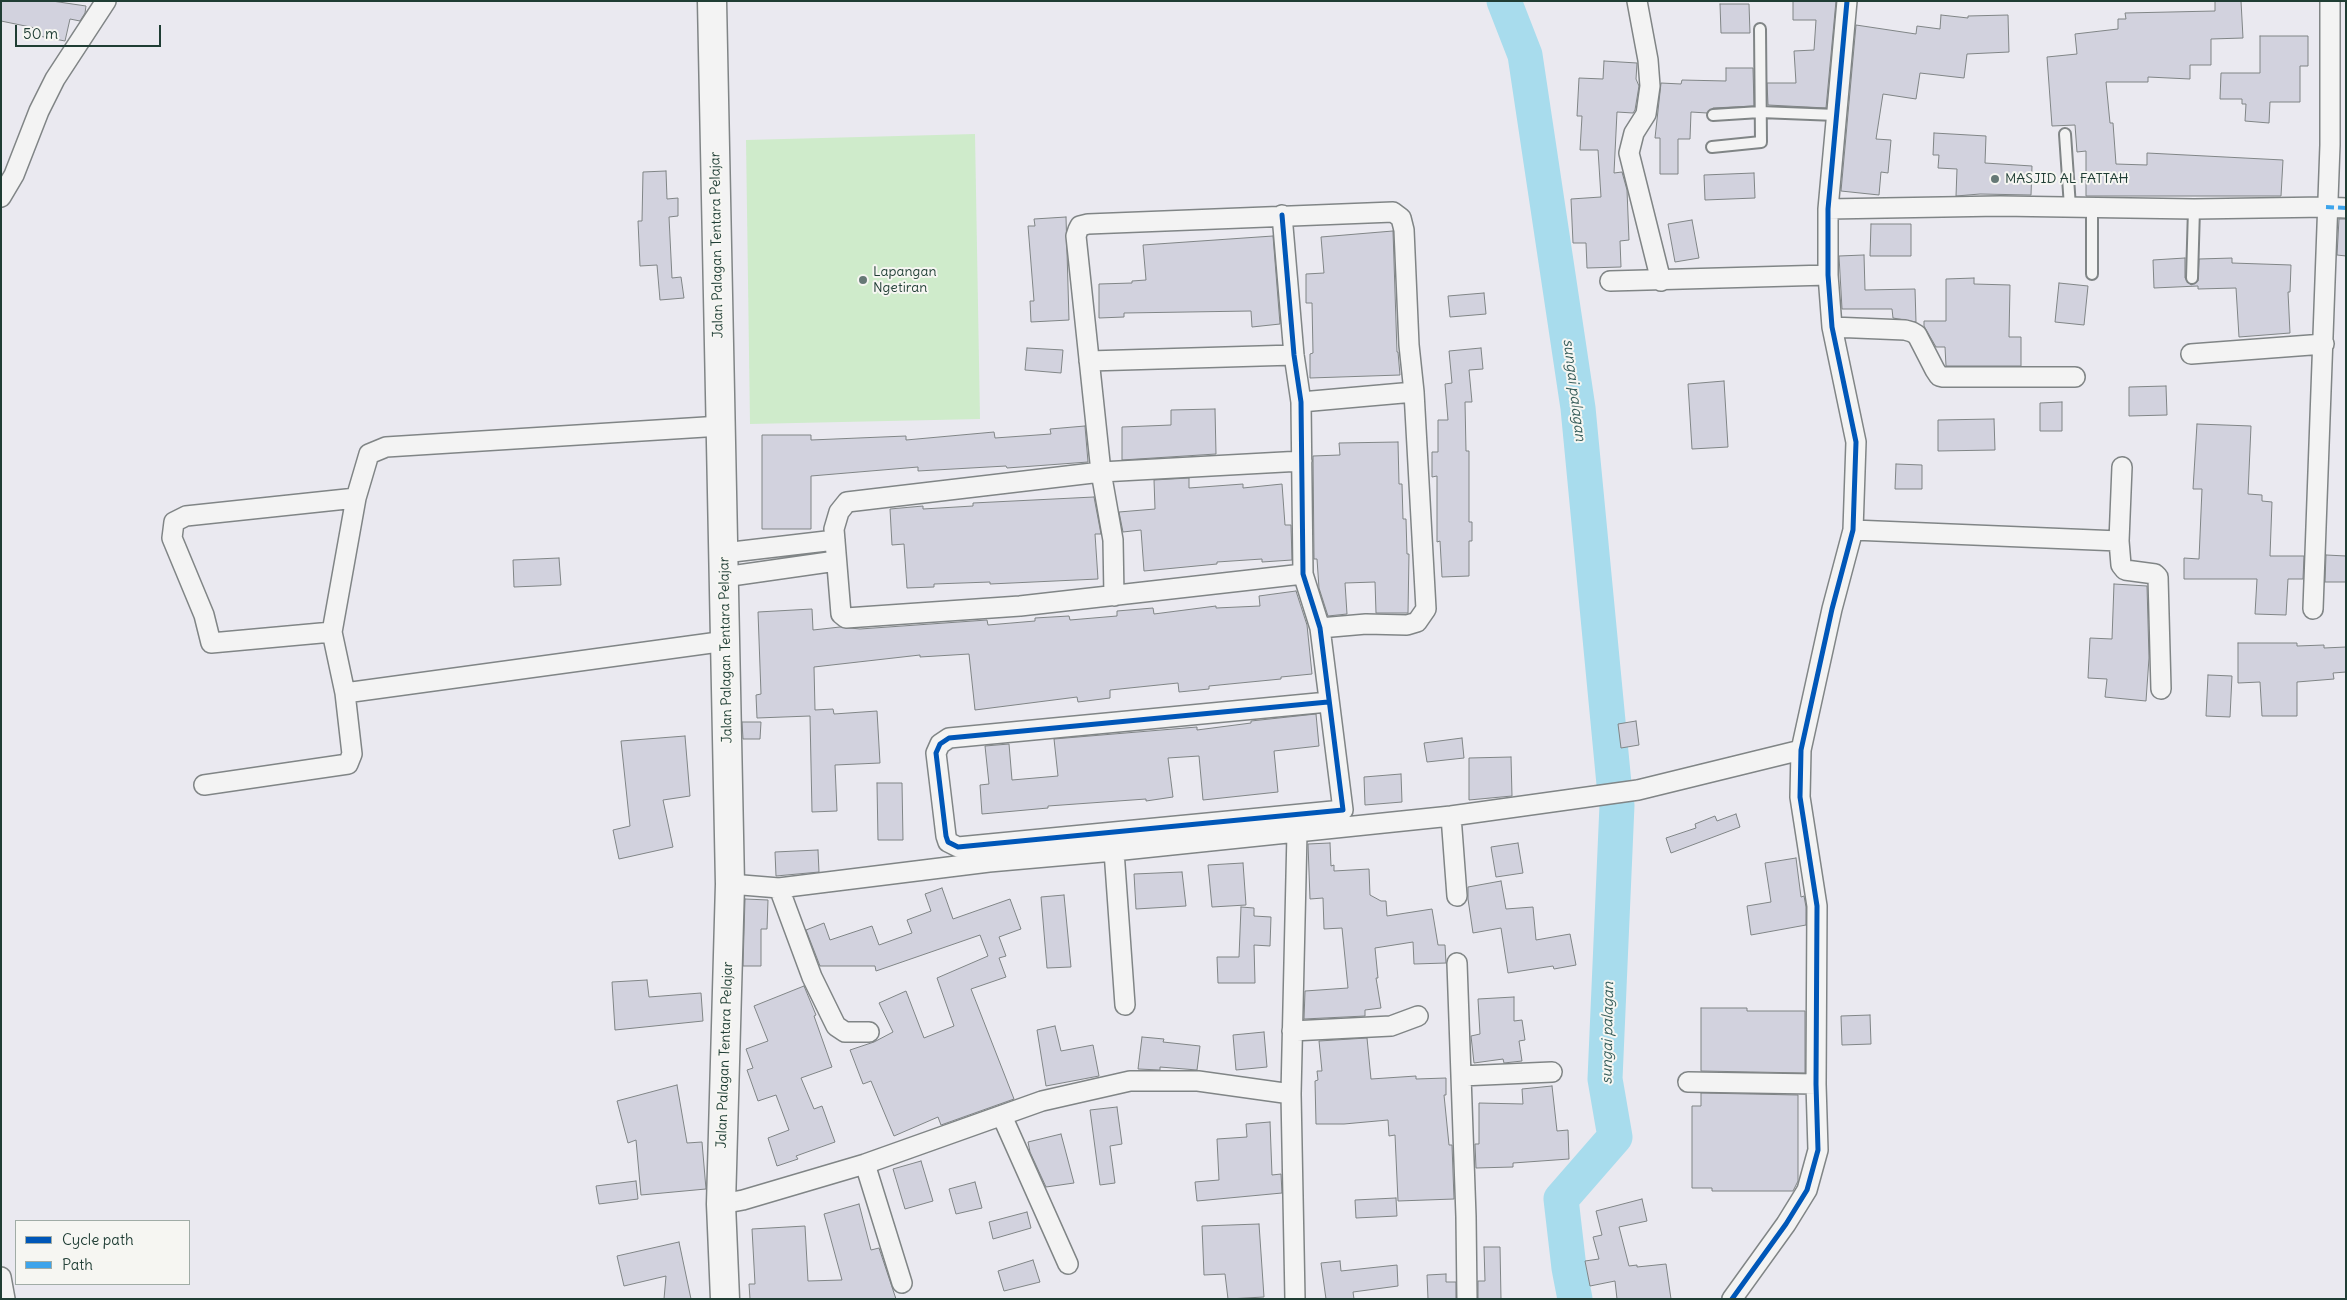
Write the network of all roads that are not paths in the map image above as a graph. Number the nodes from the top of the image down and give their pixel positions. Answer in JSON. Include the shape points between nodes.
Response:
{"nodes":[{"id":1,"x":106,"y":1,"type":"edge"},
{"id":2,"x":712,"y":1,"type":"edge"},
{"id":3,"x":1637,"y":1,"type":"edge"},
{"id":4,"x":1848,"y":1,"type":"edge"},
{"id":5,"x":2330,"y":1,"type":"edge"},
{"id":6,"x":1760,"y":29,"type":"dead end"},
{"id":7,"x":1760,"y":112,"type":"junction"},
{"id":8,"x":1712,"y":115,"type":"dead end"},
{"id":9,"x":1836,"y":115,"type":"junction"},
{"id":10,"x":2065,"y":134,"type":"dead end"},
{"id":11,"x":1712,"y":147,"type":"dead end"},
{"id":12,"x":1,"y":197,"type":"edge"},
{"id":13,"x":2070,"y":207,"type":"junction"},
{"id":14,"x":2326,"y":207,"type":"junction"},
{"id":15,"x":2092,"y":208,"type":"junction"},
{"id":16,"x":2346,"y":208,"type":"edge"},
{"id":17,"x":1828,"y":209,"type":"junction"},
{"id":18,"x":2194,"y":209,"type":"junction"},
{"id":19,"x":1282,"y":215,"type":"junction"},
{"id":20,"x":2092,"y":274,"type":"dead end"},
{"id":21,"x":1828,"y":275,"type":"junction"},
{"id":22,"x":2192,"y":278,"type":"dead end"},
{"id":23,"x":1610,"y":281,"type":"dead end"},
{"id":24,"x":1661,"y":281,"type":"junction"},
{"id":25,"x":1832,"y":327,"type":"junction"},
{"id":26,"x":2324,"y":344,"type":"junction"},
{"id":27,"x":2191,"y":354,"type":"dead end"},
{"id":28,"x":1294,"y":355,"type":"junction"},
{"id":29,"x":1089,"y":361,"type":"junction"},
{"id":30,"x":2075,"y":377,"type":"dead end"},
{"id":31,"x":1414,"y":392,"type":"junction"},
{"id":32,"x":1301,"y":402,"type":"junction"},
{"id":33,"x":721,"y":426,"type":"junction"},
{"id":34,"x":1302,"y":461,"type":"junction"},
{"id":35,"x":2122,"y":467,"type":"dead end"},
{"id":36,"x":1101,"y":472,"type":"junction"},
{"id":37,"x":356,"y":498,"type":"junction"},
{"id":38,"x":1853,"y":530,"type":"junction"},
{"id":39,"x":834,"y":540,"type":"junction"},
{"id":40,"x":2119,"y":542,"type":"junction"},
{"id":41,"x":836,"y":561,"type":"junction"},
{"id":42,"x":724,"y":565,"type":"junction"},
{"id":43,"x":1304,"y":574,"type":"junction"},
{"id":44,"x":1114,"y":596,"type":"junction"},
{"id":45,"x":2313,"y":608,"type":"dead end"},
{"id":46,"x":1320,"y":628,"type":"junction"},
{"id":47,"x":332,"y":632,"type":"junction"},
{"id":48,"x":726,"y":641,"type":"junction"},
{"id":49,"x":2161,"y":689,"type":"dead end"},
{"id":50,"x":345,"y":693,"type":"junction"},
{"id":51,"x":1328,"y":702,"type":"junction"},
{"id":52,"x":1801,"y":750,"type":"junction"},
{"id":53,"x":204,"y":785,"type":"dead end"},
{"id":54,"x":1451,"y":816,"type":"junction"},
{"id":55,"x":1297,"y":833,"type":"junction"},
{"id":56,"x":1074,"y":836,"type":"junction"},
{"id":57,"x":1114,"y":852,"type":"junction"},
{"id":58,"x":1076,"y":855,"type":"junction"},
{"id":59,"x":730,"y":884,"type":"junction"},
{"id":60,"x":779,"y":888,"type":"junction"},
{"id":61,"x":1457,"y":896,"type":"dead end"},
{"id":62,"x":1457,"y":963,"type":"dead end"},
{"id":63,"x":1125,"y":1005,"type":"dead end"},
{"id":64,"x":1418,"y":1016,"type":"dead end"},
{"id":65,"x":1292,"y":1031,"type":"junction"},
{"id":66,"x":869,"y":1032,"type":"dead end"},
{"id":67,"x":1552,"y":1072,"type":"dead end"},
{"id":68,"x":1461,"y":1076,"type":"junction"},
{"id":69,"x":1688,"y":1082,"type":"dead end"},
{"id":70,"x":1816,"y":1084,"type":"junction"},
{"id":71,"x":1291,"y":1094,"type":"junction"},
{"id":72,"x":1002,"y":1116,"type":"junction"},
{"id":73,"x":865,"y":1164,"type":"junction"},
{"id":74,"x":722,"y":1204,"type":"junction"},
{"id":75,"x":1068,"y":1264,"type":"dead end"},
{"id":76,"x":1,"y":1277,"type":"edge"},
{"id":77,"x":902,"y":1283,"type":"dead end"},
{"id":78,"x":5,"y":1299,"type":"edge"},
{"id":79,"x":725,"y":1299,"type":"edge"},
{"id":80,"x":1295,"y":1299,"type":"edge"},
{"id":81,"x":1467,"y":1299,"type":"edge"},
{"id":82,"x":1732,"y":1299,"type":"edge"}],
"edges":[{"from":1,"to":12,"type":"street","via":[[55,79],[14,176]]},
{"from":2,"to":33,"type":"main road","name":"Jalan Palagan Tentara Pelajar"},
{"from":3,"to":24,"type":"street","via":[[1650,86],[1646,114],[1634,133],[1629,153]]},
{"from":4,"to":9,"type":"street"},
{"from":5,"to":14,"type":"street","via":[[2330,145]]},
{"from":6,"to":7,"type":"lane"},
{"from":7,"to":8,"type":"lane"},
{"from":7,"to":9,"type":"lane"},
{"from":7,"to":11,"type":"lane","via":[[1761,142]]},
{"from":9,"to":17,"type":"street"},
{"from":10,"to":13,"type":"lane"},
{"from":13,"to":15,"type":"street"},
{"from":13,"to":17,"type":"street"},
{"from":14,"to":16,"type":"street"},
{"from":14,"to":18,"type":"street"},
{"from":14,"to":26,"type":"street"},
{"from":15,"to":18,"type":"street"},
{"from":15,"to":20,"type":"lane"},
{"from":17,"to":21,"type":"street"},
{"from":18,"to":22,"type":"lane"},
{"from":19,"to":28,"type":"street"},
{"from":19,"to":29,"type":"street","via":[[1080,226],[1076,236]]},
{"from":19,"to":31,"type":"street","via":[[1384,211],[1394,212],[1401,218]]},
{"from":21,"to":24,"type":"street"},
{"from":21,"to":25,"type":"street"},
{"from":23,"to":24,"type":"street"},
{"from":25,"to":30,"type":"street","via":[[1912,332],[1917,335],[1939,376]]},
{"from":25,"to":38,"type":"street","via":[[1856,442]]},
{"from":26,"to":27,"type":"street"},
{"from":26,"to":45,"type":"street"},
{"from":28,"to":29,"type":"street"},
{"from":28,"to":32,"type":"street"},
{"from":29,"to":36,"type":"street"},
{"from":31,"to":32,"type":"street"},
{"from":31,"to":46,"type":"street","via":[[1426,610],[1417,622],[1407,625]]},
{"from":32,"to":34,"type":"street"},
{"from":33,"to":37,"type":"street","via":[[386,447],[369,454]]},
{"from":33,"to":42,"type":"main road","name":"Jalan Palagan Tentara Pelajar"},
{"from":34,"to":36,"type":"street"},
{"from":34,"to":43,"type":"street"},
{"from":35,"to":40,"type":"street"},
{"from":36,"to":39,"type":"street","via":[[847,502],[839,512]]},
{"from":36,"to":44,"type":"street","via":[[1113,540]]},
{"from":37,"to":47,"type":"street"},
{"from":37,"to":47,"type":"street","via":[[186,516],[174,522],[172,538],[204,615],[211,643]]},
{"from":38,"to":40,"type":"street"},
{"from":38,"to":52,"type":"street"},
{"from":39,"to":41,"type":"street"},
{"from":39,"to":42,"type":"street"},
{"from":40,"to":49,"type":"street","via":[[2120,565],[2125,570],[2158,577]]},
{"from":41,"to":42,"type":"street"},
{"from":41,"to":44,"type":"street","via":[[841,614],[846,618]]},
{"from":42,"to":48,"type":"main road","name":"Jalan Palagan Tentara Pelajar"},
{"from":43,"to":44,"type":"street"},
{"from":43,"to":46,"type":"street"},
{"from":46,"to":51,"type":"street"},
{"from":47,"to":50,"type":"street"},
{"from":48,"to":50,"type":"street"},
{"from":48,"to":59,"type":"main road","name":"Jalan Palagan Tentara Pelajar"},
{"from":50,"to":53,"type":"street","via":[[352,754],[348,764]]},
{"from":51,"to":56,"type":"street","via":[[1344,810]]},
{"from":51,"to":56,"type":"street","via":[[948,738],[940,744],[936,753],[944,829],[952,845]]},
{"from":52,"to":54,"type":"street","via":[[1638,790]]},
{"from":52,"to":70,"type":"street","via":[[1800,797],[1817,906]]},
{"from":54,"to":55,"type":"street"},
{"from":54,"to":61,"type":"street"},
{"from":55,"to":57,"type":"street"},
{"from":55,"to":65,"type":"street"},
{"from":56,"to":58,"type":"street"},
{"from":57,"to":58,"type":"street"},
{"from":57,"to":63,"type":"street"},
{"from":58,"to":60,"type":"street","via":[[989,862]]},
{"from":59,"to":60,"type":"street"},
{"from":59,"to":74,"type":"main road","name":"Jalan Palagan Tentara Pelajar"},
{"from":60,"to":66,"type":"street","via":[[812,977],[836,1026],[845,1032]]},
{"from":62,"to":68,"type":"street"},
{"from":64,"to":65,"type":"street","via":[[1391,1026]]},
{"from":65,"to":71,"type":"street"},
{"from":67,"to":68,"type":"street"},
{"from":68,"to":81,"type":"street"},
{"from":69,"to":70,"type":"street"},
{"from":70,"to":82,"type":"street","via":[[1818,1150],[1807,1190]]},
{"from":71,"to":72,"type":"street","via":[[1198,1081],[1130,1081],[1042,1101]]},
{"from":71,"to":80,"type":"street"},
{"from":72,"to":73,"type":"street"},
{"from":72,"to":75,"type":"street"},
{"from":73,"to":74,"type":"street"},
{"from":73,"to":77,"type":"street"},
{"from":74,"to":79,"type":"main road","name":"Jalan Palagan Tentara Pelajar"},
{"from":76,"to":78,"type":"street"}]}
